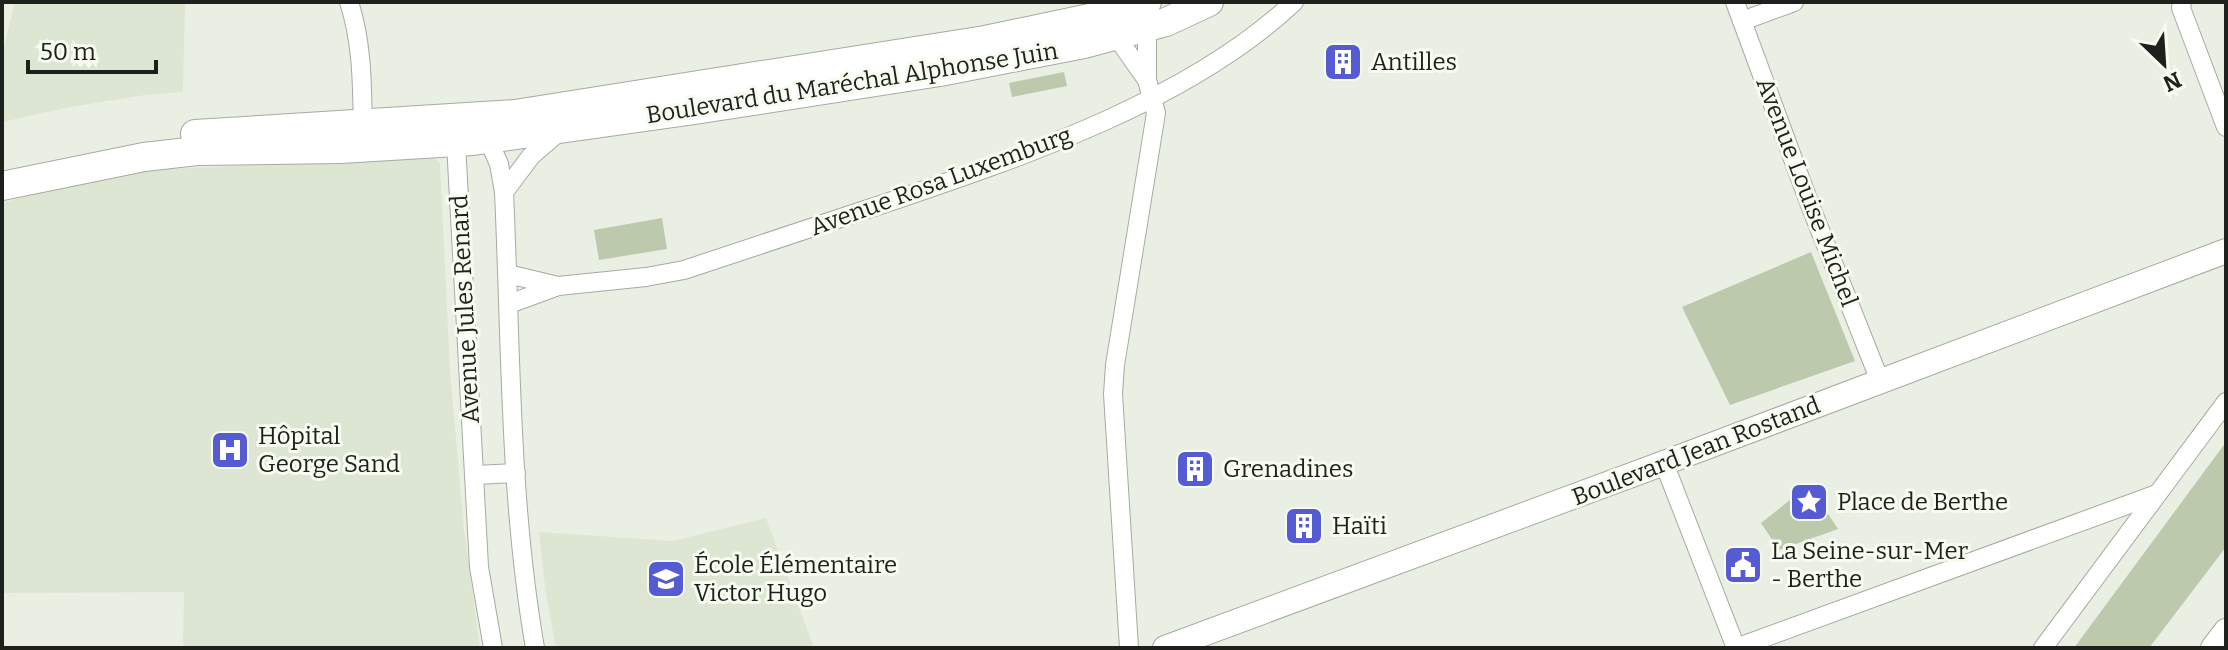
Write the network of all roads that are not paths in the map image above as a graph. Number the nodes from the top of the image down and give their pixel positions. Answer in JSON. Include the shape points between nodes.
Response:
{"nodes":[{"id":1,"x":349,"y":2,"type":"edge"},
{"id":2,"x":1209,"y":2,"type":"edge"},
{"id":3,"x":1294,"y":2,"type":"edge"},
{"id":4,"x":1735,"y":2,"type":"edge"},
{"id":5,"x":1794,"y":2,"type":"edge"},
{"id":6,"x":2182,"y":2,"type":"edge"},
{"id":7,"x":1147,"y":15,"type":"edge"},
{"id":8,"x":1742,"y":21,"type":"junction"},
{"id":9,"x":1116,"y":36,"type":"junction"},
{"id":10,"x":1150,"y":89,"type":"junction"},
{"id":11,"x":2226,"y":127,"type":"edge"},
{"id":12,"x":560,"y":130,"type":"junction"},
{"id":13,"x":468,"y":132,"type":"junction"},
{"id":14,"x":364,"y":136,"type":"junction"},
{"id":15,"x":2,"y":167,"type":"edge"},
{"id":16,"x":2,"y":186,"type":"edge"},
{"id":17,"x":504,"y":192,"type":"junction"},
{"id":18,"x":2226,"y":251,"type":"edge"},
{"id":19,"x":508,"y":274,"type":"junction"},
{"id":20,"x":558,"y":286,"type":"junction"},
{"id":21,"x":509,"y":304,"type":"junction"},
{"id":22,"x":1880,"y":381,"type":"junction"},
{"id":23,"x":2226,"y":402,"type":"edge"},
{"id":24,"x":1664,"y":463,"type":"junction"},
{"id":25,"x":516,"y":473,"type":"junction"},
{"id":26,"x":476,"y":475,"type":"junction"},
{"id":27,"x":2157,"y":494,"type":"junction"},
{"id":28,"x":2226,"y":631,"type":"edge"},
{"id":29,"x":493,"y":648,"type":"edge"},
{"id":30,"x":535,"y":648,"type":"edge"},
{"id":31,"x":1129,"y":648,"type":"edge"},
{"id":32,"x":1165,"y":648,"type":"edge"},
{"id":33,"x":1736,"y":648,"type":"edge"},
{"id":34,"x":2043,"y":648,"type":"edge"},
{"id":35,"x":2213,"y":648,"type":"edge"}],
"edges":[{"from":1,"to":14,"type":"street","via":[[363,73]]},
{"from":2,"to":7,"type":"main road","name":"Boulevard du Maréchal Alphonse Juin"},
{"from":3,"to":10,"type":"street","name":"Avenue Rosa Luxemburg","via":[[1245,42]]},
{"from":4,"to":8,"type":"street","name":"Avenue Louise Michel"},
{"from":5,"to":8,"type":"street"},
{"from":6,"to":11,"type":"street"},
{"from":7,"to":9,"type":"main road","name":"Boulevard du Maréchal Alphonse Juin"},
{"from":7,"to":10,"type":"street"},
{"from":7,"to":13,"type":"main road","name":"Boulevard du Maréchal Alphonse Juin","via":[[1090,18],[985,40],[515,114]]},
{"from":8,"to":22,"type":"street","name":"Avenue Louise Michel"},
{"from":9,"to":10,"type":"street"},
{"from":9,"to":12,"type":"main road","name":"Boulevard du Maréchal Alphonse Juin","via":[[940,72]]},
{"from":10,"to":20,"type":"street","name":"Avenue Rosa Luxemburg","via":[[1019,156],[684,270]]},
{"from":10,"to":31,"type":"street","via":[[1156,113],[1113,394]]},
{"from":12,"to":13,"type":"main road","name":"Boulevard du Maréchal Alphonse Juin"},
{"from":12,"to":17,"type":"street","name":"Avenue Jules Renard","via":[[531,156]]},
{"from":13,"to":14,"type":"main road","name":"Boulevard du Maréchal Alphonse Juin"},
{"from":13,"to":17,"type":"street","name":"Avenue Jules Renard","via":[[499,164]]},
{"from":13,"to":26,"type":"street","name":"Avenue Jules Renard"},
{"from":14,"to":15,"type":"main road","name":"Boulevard du Maréchal Alphonse Juin","via":[[141,139]]},
{"from":14,"to":16,"type":"main road","name":"Boulevard du Maréchal Alphonse Juin","via":[[144,157]]},
{"from":17,"to":19,"type":"street","name":"Avenue Jules Renard"},
{"from":18,"to":22,"type":"street","name":"Boulevard Jean Rostand"},
{"from":19,"to":20,"type":"street","name":"Avenue Rosa Luxemburg"},
{"from":19,"to":21,"type":"street","name":"Avenue Jules Renard"},
{"from":20,"to":21,"type":"street","name":"Avenue Rosa Luxemburg"},
{"from":21,"to":25,"type":"street","name":"Avenue Jules Renard"},
{"from":22,"to":24,"type":"street","name":"Boulevard Jean Rostand"},
{"from":23,"to":27,"type":"street"},
{"from":24,"to":32,"type":"street","name":"Boulevard Jean Rostand"},
{"from":24,"to":33,"type":"street"},
{"from":25,"to":26,"type":"street"},
{"from":25,"to":30,"type":"street","name":"Avenue Jules Renard"},
{"from":26,"to":29,"type":"street","name":"Avenue Jules Renard","via":[[479,567]]},
{"from":27,"to":33,"type":"street"},
{"from":27,"to":34,"type":"street"},
{"from":28,"to":35,"type":"street"}]}
